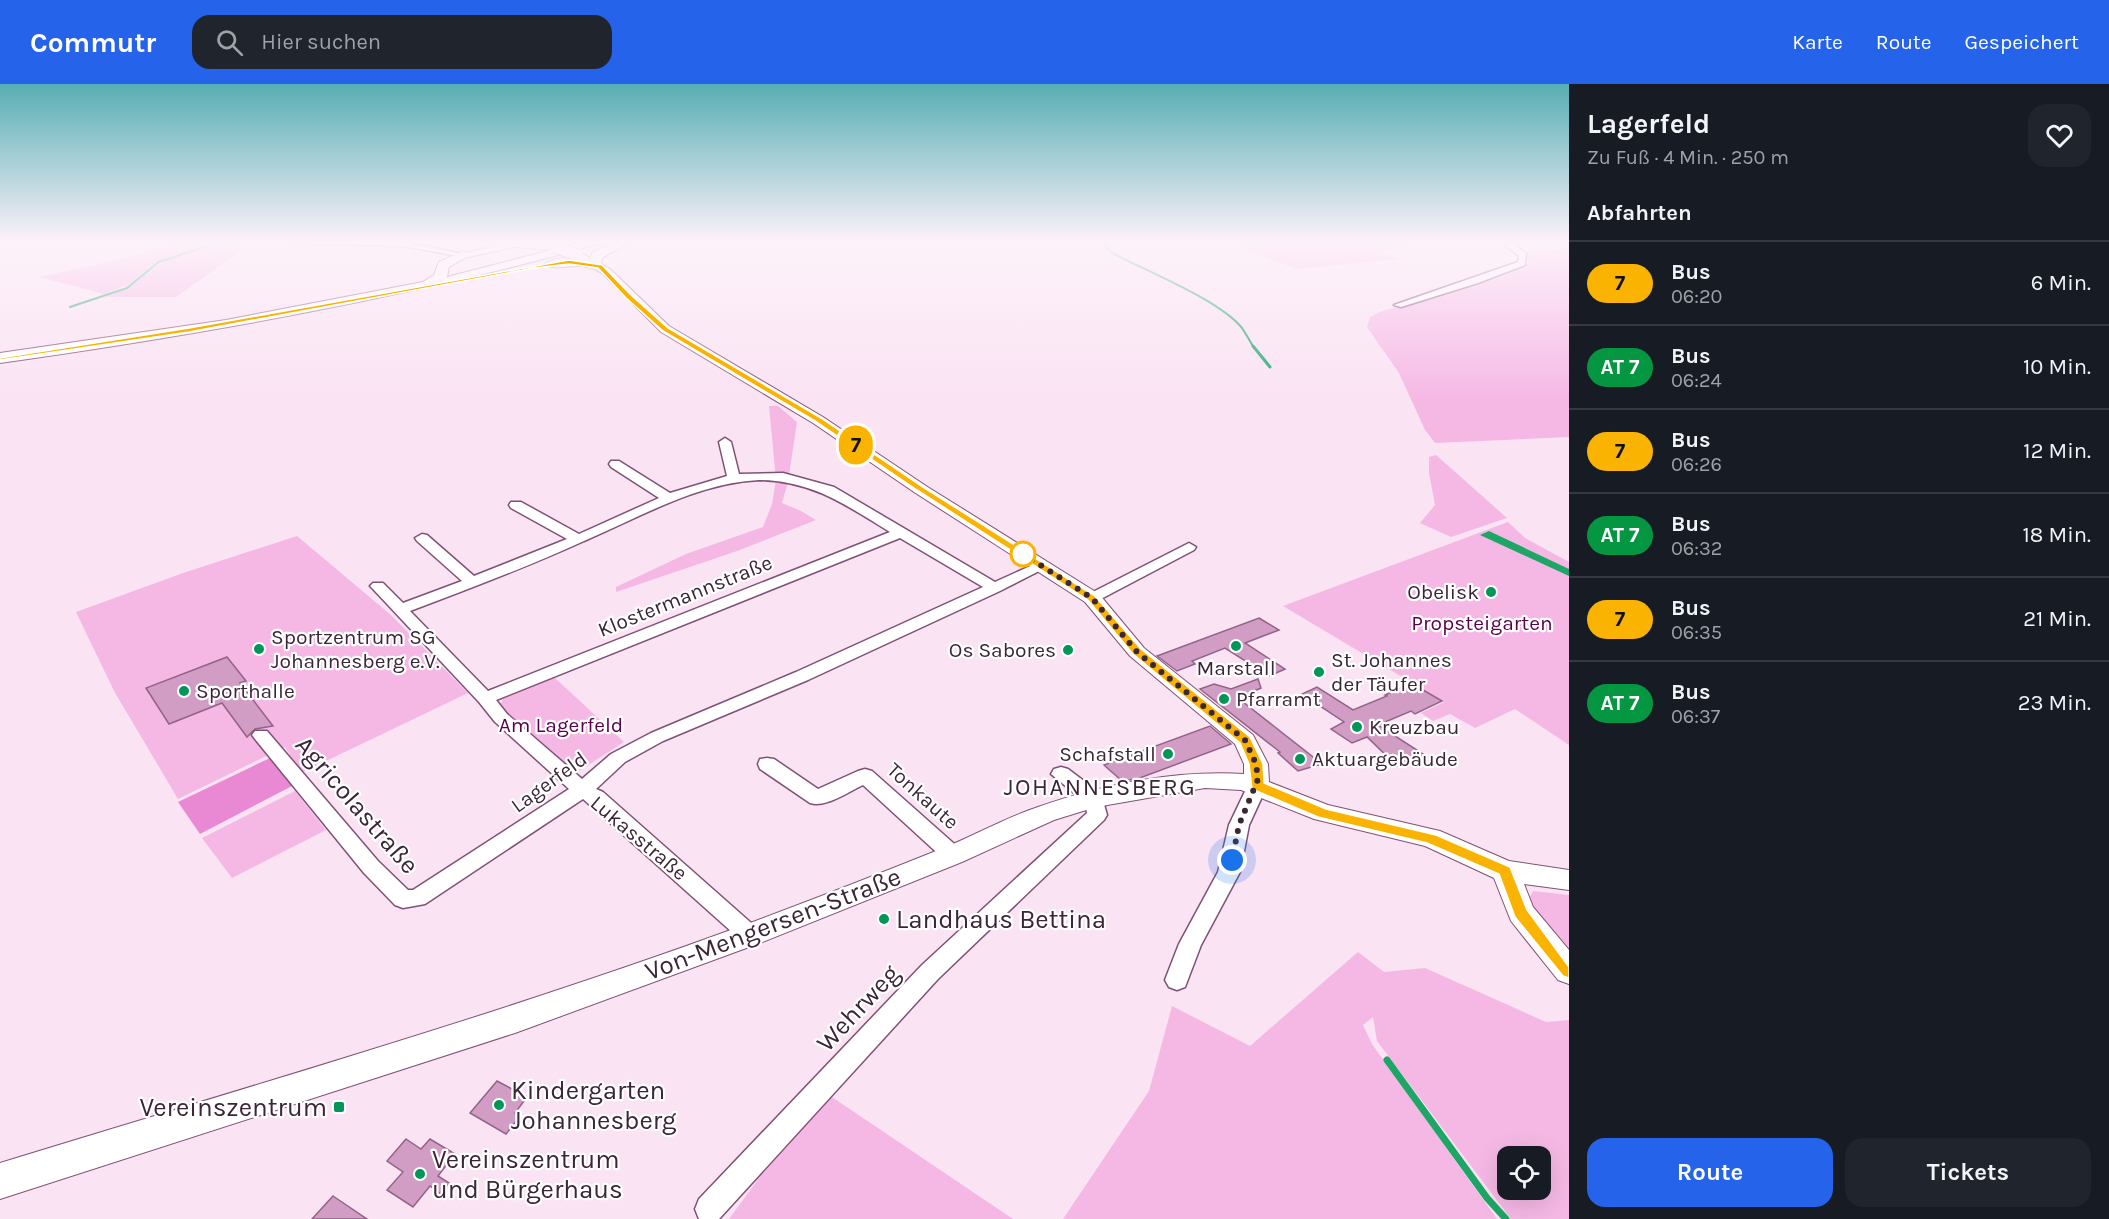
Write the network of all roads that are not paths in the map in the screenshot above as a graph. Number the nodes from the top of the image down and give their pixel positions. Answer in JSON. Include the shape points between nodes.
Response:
{"nodes":[{"id":1,"x":378,"y":294,"type":"edge"},
{"id":2,"x":627,"y":294,"type":"edge"},
{"id":3,"x":1433,"y":294,"type":"edge"},
{"id":4,"x":1398,"y":305,"type":"dead end"},
{"id":5,"x":0,"y":358,"type":"edge"},
{"id":6,"x":725,"y":442,"type":"dead end"},
{"id":7,"x":615,"y":464,"type":"dead end"},
{"id":8,"x":734,"y":478,"type":"junction"},
{"id":9,"x":669,"y":498,"type":"junction"},
{"id":10,"x":516,"y":505,"type":"dead end"},
{"id":11,"x":900,"y":533,"type":"junction"},
{"id":12,"x":422,"y":538,"type":"dead end"},
{"id":13,"x":578,"y":538,"type":"junction"},
{"id":14,"x":1189,"y":547,"type":"dead end"},
{"id":15,"x":1042,"y":566,"type":"junction"},
{"id":16,"x":472,"y":582,"type":"junction"},
{"id":17,"x":378,"y":586,"type":"dead end"},
{"id":18,"x":995,"y":588,"type":"junction"},
{"id":19,"x":1092,"y":598,"type":"junction"},
{"id":20,"x":400,"y":609,"type":"junction"},
{"id":21,"x":485,"y":698,"type":"junction"},
{"id":22,"x":261,"y":735,"type":"dead end"},
{"id":23,"x":767,"y":764,"type":"dead end"},
{"id":24,"x":1061,"y":774,"type":"dead end"},
{"id":25,"x":1257,"y":786,"type":"junction"},
{"id":26,"x":582,"y":790,"type":"junction"},
{"id":27,"x":1094,"y":799,"type":"junction"},
{"id":28,"x":953,"y":855,"type":"junction"},
{"id":29,"x":1505,"y":871,"type":"junction"},
{"id":30,"x":1569,"y":880,"type":"edge"},
{"id":31,"x":417,"y":898,"type":"joint"},
{"id":32,"x":750,"y":935,"type":"junction"},
{"id":33,"x":1569,"y":971,"type":"edge"},
{"id":34,"x":1177,"y":980,"type":"dead end"},
{"id":35,"x":0,"y":1181,"type":"edge"},
{"id":36,"x":709,"y":1209,"type":"dead end"}],
"edges":[{"from":1,"to":5,"type":"main road","via":[[189,330]]},
{"from":2,"to":15,"type":"street","via":[[665,329],[818,420]]},
{"from":3,"to":4,"type":"street"},
{"from":6,"to":8,"type":"street"},
{"from":7,"to":9,"type":"street"},
{"from":8,"to":9,"type":"street"},
{"from":8,"to":11,"type":"street","via":[[783,477],[815,483]]},
{"from":9,"to":13,"type":"street"},
{"from":10,"to":13,"type":"street"},
{"from":11,"to":18,"type":"street"},
{"from":11,"to":21,"type":"street","name":"Klostermannstraße"},
{"from":12,"to":16,"type":"street"},
{"from":13,"to":16,"type":"street"},
{"from":14,"to":19,"type":"street"},
{"from":15,"to":18,"type":"street","name":"Lagerfeld"},
{"from":15,"to":19,"type":"street"},
{"from":16,"to":20,"type":"street"},
{"from":17,"to":20,"type":"street","name":"Lukasstraße"},
{"from":18,"to":26,"type":"street","name":"Lagerfeld","via":[[657,737],[618,758]]},
{"from":19,"to":25,"type":"street","via":[[1137,652],[1245,740],[1256,764]]},
{"from":20,"to":21,"type":"street","name":"Lukasstraße"},
{"from":21,"to":26,"type":"street","name":"Lukasstraße","via":[[501,718]]},
{"from":22,"to":31,"type":"street","name":"Agricolastraße","via":[[371,867],[403,899]]},
{"from":23,"to":28,"type":"street","name":"Tonkaute","via":[[817,798],[865,776]]},
{"from":24,"to":27,"type":"street"},
{"from":25,"to":27,"type":"street","name":"Von-Mengersen-Straße","via":[[1205,780]]},
{"from":25,"to":29,"type":"street","name":"Von-Mengersen-Straße","via":[[1323,813],[1431,838]]},
{"from":25,"to":34,"type":"street","via":[[1239,825],[1229,872],[1190,944]]},
{"from":26,"to":31,"type":"street","name":"Lagerfeld"},
{"from":26,"to":32,"type":"street","name":"Lukasstraße","via":[[596,797]]},
{"from":27,"to":28,"type":"street","name":"Von-Mengersen-Straße","via":[[1046,814]]},
{"from":27,"to":36,"type":"street","name":"Wehrweg","via":[[1097,815],[930,972]]},
{"from":28,"to":32,"type":"street","name":"Von-Mengersen-Straße"},
{"from":29,"to":30,"type":"street","name":"Von-Mengersen-Straße"},
{"from":29,"to":33,"type":"street","via":[[1521,913]]},
{"from":32,"to":35,"type":"street","name":"Von-Mengersen-Straße","via":[[515,1019]]}]}
